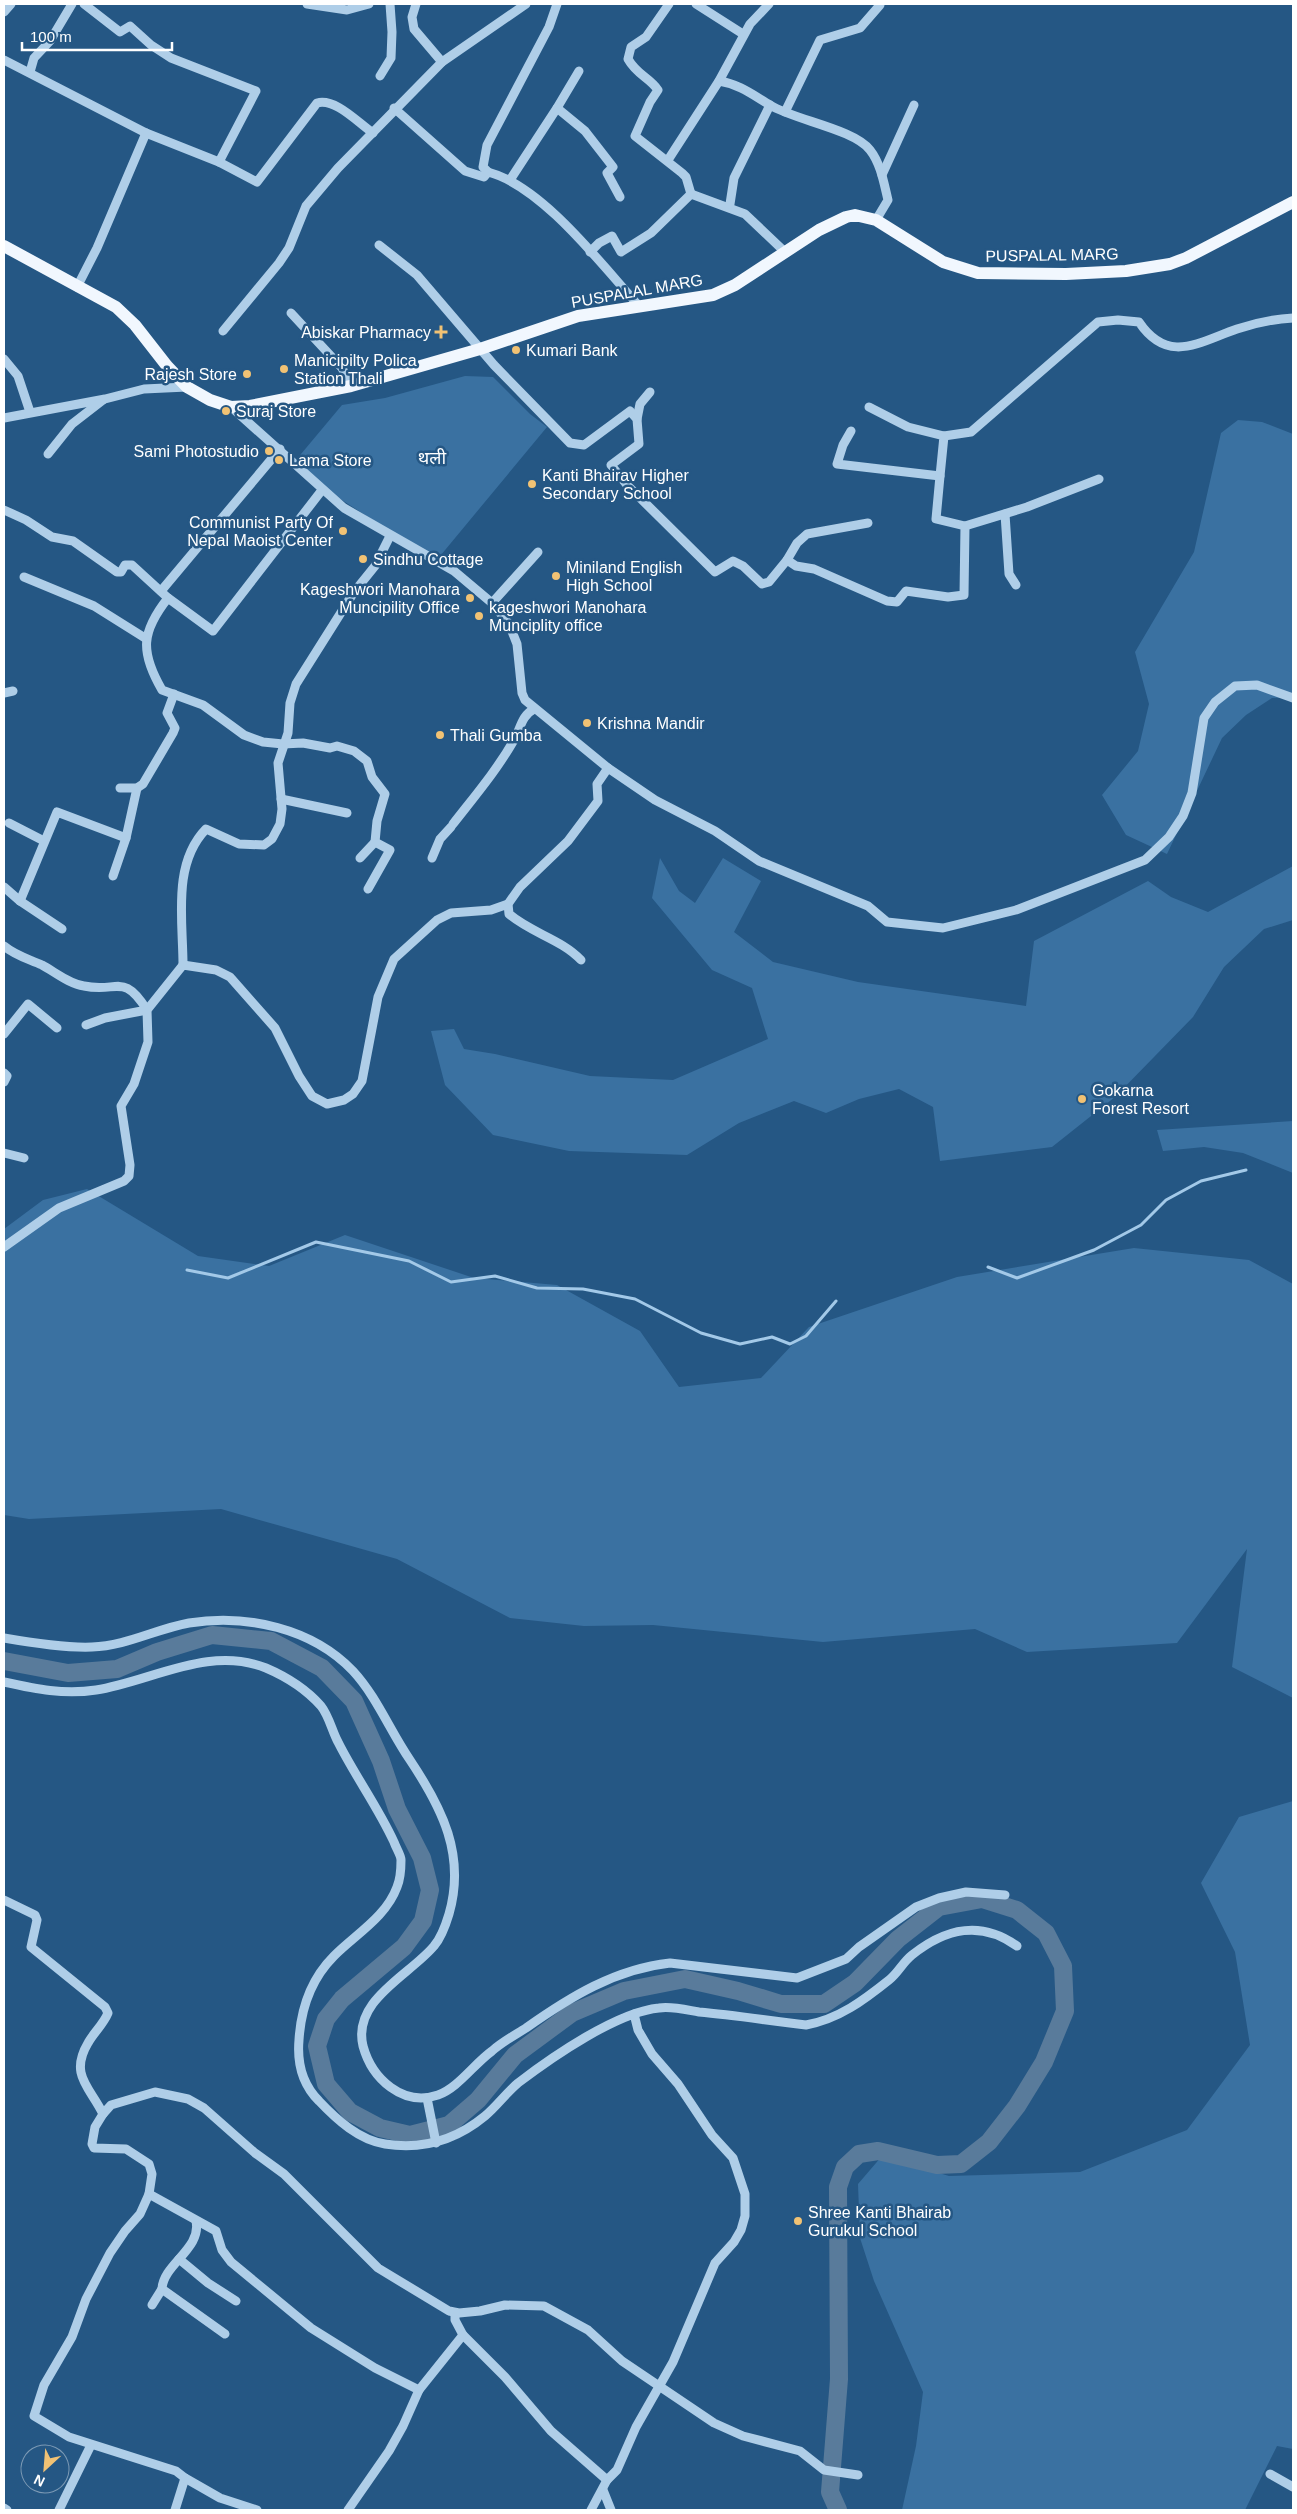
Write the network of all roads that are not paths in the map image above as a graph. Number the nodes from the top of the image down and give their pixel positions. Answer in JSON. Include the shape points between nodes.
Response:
{"nodes":[{"id":1,"x":6,"y":4,"type":"edge"},
{"id":2,"x":11,"y":4,"type":"edge"},
{"id":3,"x":72,"y":4,"type":"edge"},
{"id":4,"x":84,"y":4,"type":"edge"},
{"id":5,"x":307,"y":4,"type":"edge"},
{"id":6,"x":369,"y":4,"type":"edge"},
{"id":7,"x":390,"y":4,"type":"edge"},
{"id":8,"x":416,"y":4,"type":"edge"},
{"id":9,"x":526,"y":4,"type":"edge"},
{"id":10,"x":556,"y":4,"type":"edge"},
{"id":11,"x":669,"y":4,"type":"edge"},
{"id":12,"x":696,"y":4,"type":"edge"},
{"id":13,"x":770,"y":4,"type":"edge"},
{"id":14,"x":880,"y":5,"type":"dead end"},
{"id":15,"x":4,"y":11,"type":"edge"},
{"id":16,"x":743,"y":34,"type":"junction"},
{"id":17,"x":4,"y":60,"type":"edge"},
{"id":18,"x":442,"y":62,"type":"junction"},
{"id":19,"x":579,"y":71,"type":"dead end"},
{"id":20,"x":30,"y":72,"type":"junction"},
{"id":21,"x":380,"y":76,"type":"dead end"},
{"id":22,"x":719,"y":81,"type":"junction"},
{"id":23,"x":914,"y":105,"type":"dead end"},
{"id":24,"x":770,"y":106,"type":"junction"},
{"id":25,"x":394,"y":108,"type":"junction"},
{"id":26,"x":557,"y":108,"type":"junction"},
{"id":27,"x":785,"y":112,"type":"junction"},
{"id":28,"x":146,"y":133,"type":"junction"},
{"id":29,"x":373,"y":133,"type":"junction"},
{"id":30,"x":668,"y":160,"type":"junction"},
{"id":31,"x":218,"y":162,"type":"junction"},
{"id":32,"x":488,"y":172,"type":"junction"},
{"id":33,"x":882,"y":175,"type":"junction"},
{"id":34,"x":510,"y":180,"type":"junction"},
{"id":35,"x":691,"y":194,"type":"junction"},
{"id":36,"x":620,"y":197,"type":"dead end"},
{"id":37,"x":1293,"y":202,"type":"edge"},
{"id":38,"x":730,"y":204,"type":"dead end"},
{"id":39,"x":876,"y":220,"type":"junction"},
{"id":40,"x":379,"y":245,"type":"dead end"},
{"id":41,"x":4,"y":246,"type":"edge"},
{"id":42,"x":590,"y":252,"type":"junction"},
{"id":43,"x":785,"y":252,"type":"junction"},
{"id":44,"x":76,"y":287,"type":"junction"},
{"id":45,"x":639,"y":306,"type":"junction"},
{"id":46,"x":292,"y":313,"type":"dead end"},
{"id":47,"x":1293,"y":318,"type":"edge"},
{"id":48,"x":223,"y":331,"type":"dead end"},
{"id":49,"x":480,"y":349,"type":"junction"},
{"id":50,"x":4,"y":359,"type":"edge"},
{"id":51,"x":351,"y":386,"type":"junction"},
{"id":52,"x":187,"y":387,"type":"junction"},
{"id":53,"x":650,"y":392,"type":"dead end"},
{"id":54,"x":105,"y":399,"type":"junction"},
{"id":55,"x":232,"y":407,"type":"junction"},
{"id":56,"x":869,"y":407,"type":"dead end"},
{"id":57,"x":30,"y":412,"type":"junction"},
{"id":58,"x":4,"y":418,"type":"edge"},
{"id":59,"x":637,"y":419,"type":"junction"},
{"id":60,"x":851,"y":431,"type":"dead end"},
{"id":61,"x":944,"y":436,"type":"junction"},
{"id":62,"x":280,"y":449,"type":"junction"},
{"id":63,"x":48,"y":454,"type":"dead end"},
{"id":64,"x":940,"y":476,"type":"junction"},
{"id":65,"x":1099,"y":479,"type":"dead end"},
{"id":66,"x":322,"y":490,"type":"junction"},
{"id":67,"x":4,"y":510,"type":"edge"},
{"id":68,"x":1005,"y":514,"type":"junction"},
{"id":69,"x":868,"y":523,"type":"dead end"},
{"id":70,"x":965,"y":526,"type":"junction"},
{"id":71,"x":390,"y":536,"type":"junction"},
{"id":72,"x":538,"y":552,"type":"dead end"},
{"id":73,"x":787,"y":560,"type":"junction"},
{"id":74,"x":24,"y":577,"type":"dead end"},
{"id":75,"x":1016,"y":585,"type":"dead end"},
{"id":76,"x":165,"y":594,"type":"junction"},
{"id":77,"x":492,"y":603,"type":"junction"},
{"id":78,"x":145,"y":638,"type":"junction"},
{"id":79,"x":13,"y":691,"type":"dead end"},
{"id":80,"x":4,"y":693,"type":"edge"},
{"id":81,"x":174,"y":694,"type":"junction"},
{"id":82,"x":1293,"y":698,"type":"edge"},
{"id":83,"x":534,"y":709,"type":"junction"},
{"id":84,"x":283,"y":744,"type":"junction"},
{"id":85,"x":608,"y":768,"type":"junction"},
{"id":86,"x":120,"y":788,"type":"dead end"},
{"id":87,"x":137,"y":788,"type":"junction"},
{"id":88,"x":281,"y":799,"type":"junction"},
{"id":89,"x":346,"y":813,"type":"dead end"},
{"id":90,"x":10,"y":823,"type":"dead end"},
{"id":91,"x":126,"y":838,"type":"junction"},
{"id":92,"x":44,"y":841,"type":"junction"},
{"id":93,"x":375,"y":842,"type":"junction"},
{"id":94,"x":360,"y":858,"type":"dead end"},
{"id":95,"x":432,"y":858,"type":"dead end"},
{"id":96,"x":113,"y":876,"type":"dead end"},
{"id":97,"x":4,"y":887,"type":"edge"},
{"id":98,"x":368,"y":889,"type":"dead end"},
{"id":99,"x":20,"y":901,"type":"junction"},
{"id":100,"x":508,"y":904,"type":"junction"},
{"id":101,"x":62,"y":929,"type":"dead end"},
{"id":102,"x":4,"y":946,"type":"edge"},
{"id":103,"x":581,"y":960,"type":"dead end"},
{"id":104,"x":183,"y":965,"type":"junction"},
{"id":105,"x":147,"y":1010,"type":"junction"},
{"id":106,"x":86,"y":1025,"type":"dead end"},
{"id":107,"x":57,"y":1028,"type":"dead end"},
{"id":108,"x":4,"y":1034,"type":"edge"},
{"id":109,"x":4,"y":1073,"type":"edge"},
{"id":110,"x":4,"y":1082,"type":"edge"},
{"id":111,"x":4,"y":1153,"type":"edge"},
{"id":112,"x":24,"y":1158,"type":"dead end"},
{"id":113,"x":4,"y":1247,"type":"edge"},
{"id":114,"x":4,"y":1638,"type":"edge"},
{"id":115,"x":4,"y":1682,"type":"edge"},
{"id":116,"x":1004,"y":1895,"type":"dead end"},
{"id":117,"x":4,"y":1900,"type":"edge"},
{"id":118,"x":1017,"y":1946,"type":"dead end"},
{"id":119,"x":634,"y":2014,"type":"junction"},
{"id":120,"x":428,"y":2101,"type":"junction"},
{"id":121,"x":103,"y":2114,"type":"junction"},
{"id":122,"x":436,"y":2142,"type":"junction"},
{"id":123,"x":148,"y":2194,"type":"junction"},
{"id":124,"x":196,"y":2221,"type":"junction"},
{"id":125,"x":179,"y":2259,"type":"junction"},
{"id":126,"x":162,"y":2289,"type":"junction"},
{"id":127,"x":236,"y":2301,"type":"dead end"},
{"id":128,"x":152,"y":2304,"type":"dead end"},
{"id":129,"x":455,"y":2312,"type":"junction"},
{"id":130,"x":225,"y":2334,"type":"dead end"},
{"id":131,"x":463,"y":2335,"type":"junction"},
{"id":132,"x":659,"y":2387,"type":"junction"},
{"id":133,"x":419,"y":2390,"type":"junction"},
{"id":134,"x":91,"y":2445,"type":"junction"},
{"id":135,"x":1270,"y":2474,"type":"dead end"},
{"id":136,"x":855,"y":2475,"type":"dead end"},
{"id":137,"x":185,"y":2478,"type":"junction"},
{"id":138,"x":607,"y":2480,"type":"junction"},
{"id":139,"x":1293,"y":2487,"type":"edge"},
{"id":140,"x":604,"y":2490,"type":"junction"},
{"id":141,"x":4,"y":2508,"type":"edge"},
{"id":142,"x":7,"y":2510,"type":"edge"},
{"id":143,"x":59,"y":2510,"type":"edge"},
{"id":144,"x":175,"y":2510,"type":"edge"},
{"id":145,"x":257,"y":2510,"type":"edge"},
{"id":146,"x":348,"y":2510,"type":"edge"},
{"id":147,"x":590,"y":2510,"type":"edge"},
{"id":148,"x":611,"y":2510,"type":"edge"}],
"edges":[{"from":1,"to":15,"type":"street"},
{"from":2,"to":15,"type":"street"},
{"from":3,"to":20,"type":"street","via":[[50,41],[34,58]]},
{"from":4,"to":31,"type":"street","via":[[120,32],[130,26],[150,46],[171,58],[256,91]]},
{"from":5,"to":6,"type":"street","via":[[347,10]]},
{"from":7,"to":21,"type":"street","via":[[391,58]]},
{"from":8,"to":18,"type":"street","via":[[412,17],[414,30]]},
{"from":9,"to":18,"type":"street"},
{"from":10,"to":32,"type":"street","via":[[549,27],[486,145],[483,167]]},
{"from":11,"to":30,"type":"street","via":[[646,37],[630,47],[628,59],[634,69],[654,83],[658,90],[635,136]]},
{"from":12,"to":16,"type":"street"},
{"from":13,"to":16,"type":"street"},
{"from":14,"to":27,"type":"street","via":[[860,28],[820,40]]},
{"from":16,"to":22,"type":"street"},
{"from":17,"to":20,"type":"street"},
{"from":18,"to":25,"type":"street"},
{"from":19,"to":26,"type":"street"},
{"from":20,"to":28,"type":"street"},
{"from":22,"to":24,"type":"street","via":[[756,94]]},
{"from":22,"to":30,"type":"street"},
{"from":23,"to":33,"type":"street"},
{"from":24,"to":27,"type":"street"},
{"from":24,"to":38,"type":"street","via":[[734,178]]},
{"from":25,"to":29,"type":"street"},
{"from":25,"to":32,"type":"street","via":[[465,171],[484,176]]},
{"from":26,"to":34,"type":"street"},
{"from":26,"to":36,"type":"street","via":[[585,131],[613,167],[607,173]]},
{"from":27,"to":33,"type":"street","via":[[850,136],[870,150]]},
{"from":28,"to":31,"type":"street"},
{"from":28,"to":44,"type":"street","via":[[97,248]]},
{"from":29,"to":31,"type":"street","via":[[346,113],[323,102],[317,103],[257,182]]},
{"from":29,"to":48,"type":"street","via":[[306,206],[279,263]]},
{"from":30,"to":35,"type":"street","via":[[686,177]]},
{"from":32,"to":34,"type":"street"},
{"from":33,"to":39,"type":"street","via":[[888,200]]},
{"from":34,"to":42,"type":"street","via":[[551,209]]},
{"from":35,"to":42,"type":"street","via":[[651,234],[620,252],[612,236]]},
{"from":35,"to":43,"type":"street","via":[[745,214]]},
{"from":37,"to":39,"type":"main road","name":"PUSPALAL MARG","via":[[1186,258],[1126,271],[978,273],[960,269]]},
{"from":39,"to":43,"type":"main road","name":"PUSPALAL MARG","via":[[846,216]]},
{"from":40,"to":49,"type":"street","via":[[417,275]]},
{"from":41,"to":44,"type":"main road","name":"PUSPALAL MARG"},
{"from":42,"to":45,"type":"street"},
{"from":43,"to":45,"type":"main road","name":"PUSPALAL MARG","via":[[735,285],[713,295]]},
{"from":44,"to":52,"type":"main road","name":"PUSPALAL MARG","via":[[127,316]]},
{"from":45,"to":49,"type":"main road","name":"PUSPALAL MARG","via":[[578,316]]},
{"from":46,"to":51,"type":"street","via":[[342,368]]},
{"from":47,"to":61,"type":"street","via":[[1239,328],[1184,348],[1165,345],[1149,336],[1139,322],[1098,322],[971,432]]},
{"from":49,"to":51,"type":"main road","name":"PUSPALAL MARG"},
{"from":49,"to":59,"type":"street","via":[[570,443],[584,445],[630,411]]},
{"from":50,"to":57,"type":"street","via":[[18,376]]},
{"from":51,"to":55,"type":"main road","name":"PUSPALAL MARG"},
{"from":52,"to":54,"type":"street","via":[[144,389]]},
{"from":52,"to":55,"type":"main road","name":"PUSPALAL MARG","via":[[210,400]]},
{"from":53,"to":59,"type":"street","via":[[640,404]]},
{"from":54,"to":57,"type":"street"},
{"from":54,"to":63,"type":"street","via":[[72,424]]},
{"from":55,"to":62,"type":"street"},
{"from":56,"to":61,"type":"street","via":[[908,427]]},
{"from":57,"to":58,"type":"street"},
{"from":59,"to":73,"type":"street","via":[[639,444],[611,465],[627,486],[715,572],[733,561],[762,584],[769,582]]},
{"from":60,"to":64,"type":"street","via":[[842,445],[837,464]]},
{"from":61,"to":64,"type":"street"},
{"from":62,"to":66,"type":"street"},
{"from":62,"to":76,"type":"street"},
{"from":64,"to":70,"type":"street","via":[[936,519]]},
{"from":65,"to":68,"type":"street"},
{"from":66,"to":71,"type":"street","via":[[344,508]]},
{"from":66,"to":76,"type":"street","via":[[212,631]]},
{"from":67,"to":76,"type":"street","via":[[52,536],[73,541],[117,572],[132,565]]},
{"from":68,"to":70,"type":"street"},
{"from":68,"to":75,"type":"street","via":[[1008,574]]},
{"from":69,"to":73,"type":"street","via":[[807,534]]},
{"from":70,"to":73,"type":"street","via":[[964,595],[948,597],[906,591],[897,602],[886,602],[822,572],[796,566]]},
{"from":71,"to":77,"type":"street","via":[[454,571]]},
{"from":71,"to":84,"type":"street","via":[[375,566],[354,592],[296,684],[290,703],[288,733]]},
{"from":72,"to":77,"type":"street"},
{"from":74,"to":78,"type":"street","via":[[94,606]]},
{"from":76,"to":78,"type":"street"},
{"from":77,"to":83,"type":"street","via":[[509,624],[519,661],[522,693]]},
{"from":78,"to":81,"type":"street","via":[[152,674],[162,690]]},
{"from":79,"to":80,"type":"street"},
{"from":81,"to":84,"type":"street","via":[[202,705],[244,735],[263,742]]},
{"from":81,"to":87,"type":"street","via":[[167,713],[175,728],[143,784]]},
{"from":82,"to":85,"type":"street","via":[[1257,686],[1235,686],[1215,702],[1204,718],[1192,794],[1183,816],[1169,837],[1145,860],[1016,910],[943,928],[887,922],[868,906],[759,861],[714,831],[655,800]]},
{"from":83,"to":85,"type":"street"},
{"from":83,"to":95,"type":"street","via":[[526,713],[513,741],[487,781],[440,839]]},
{"from":84,"to":88,"type":"street","via":[[278,763]]},
{"from":84,"to":93,"type":"street","via":[[337,746],[354,751],[367,761],[372,777],[385,794]]},
{"from":85,"to":100,"type":"street","via":[[597,784],[598,801],[568,841],[520,887]]},
{"from":86,"to":87,"type":"street"},
{"from":87,"to":91,"type":"street"},
{"from":88,"to":89,"type":"street"},
{"from":88,"to":104,"type":"street","via":[[280,824],[264,844],[239,844],[206,829],[189,850],[182,910]]},
{"from":90,"to":92,"type":"street"},
{"from":91,"to":92,"type":"street","via":[[57,812]]},
{"from":91,"to":96,"type":"street"},
{"from":92,"to":99,"type":"street"},
{"from":93,"to":94,"type":"street"},
{"from":93,"to":98,"type":"street","via":[[390,850]]},
{"from":97,"to":99,"type":"street"},
{"from":99,"to":101,"type":"street"},
{"from":100,"to":103,"type":"street","via":[[509,914],[521,925],[574,952]]},
{"from":100,"to":104,"type":"street","via":[[491,910],[451,913],[437,920],[394,959],[378,997],[362,1081],[344,1100],[327,1104],[312,1096],[275,1028],[230,977],[216,970]]},
{"from":102,"to":105,"type":"street","via":[[25,960],[82,986],[124,986],[135,993]]},
{"from":104,"to":105,"type":"street"},
{"from":105,"to":106,"type":"street"},
{"from":105,"to":113,"type":"street","via":[[148,1042],[134,1084],[121,1106],[129,1176],[60,1208]]},
{"from":107,"to":108,"type":"street","via":[[28,1004]]},
{"from":109,"to":110,"type":"street","via":[[7,1076]]},
{"from":111,"to":112,"type":"street"},
{"from":114,"to":120,"type":"street","via":[[92,1647],[139,1638],[188,1623],[245,1622],[294,1630],[318,1643],[350,1668],[366,1686],[426,1784],[455,1857],[456,1887],[437,1943],[378,1996],[368,2012],[363,2032],[364,2050],[382,2082],[403,2094]]},
{"from":115,"to":122,"type":"street","via":[[48,1692],[75,1692],[123,1685],[213,1660],[241,1662],[262,1666],[282,1675],[301,1687],[323,1708],[401,1859],[397,1887],[382,1911],[333,1957],[313,1985],[300,2015],[298,2048],[301,2076],[321,2103],[362,2137],[381,2144],[406,2147]]},
{"from":116,"to":120,"type":"street","via":[[966,1892],[916,1907],[846,1959],[797,1978],[670,1963],[649,1965],[625,1973],[562,2002],[494,2048],[452,2088]]},
{"from":117,"to":121,"type":"street","via":[[35,1915],[32,1948],[106,2008],[108,2013],[104,2022],[88,2043],[80,2066],[84,2084]]},
{"from":118,"to":119,"type":"street","via":[[1003,1936],[986,1931],[968,1930],[939,1937],[912,1955],[891,1979],[849,2010],[806,2025],[660,2008]]},
{"from":119,"to":122,"type":"street","via":[[581,2040],[518,2083],[486,2115],[448,2140]]},
{"from":119,"to":132,"type":"street","via":[[648,2048],[678,2084],[712,2135],[733,2158],[745,2194],[741,2230],[715,2263]]},
{"from":120,"to":122,"type":"street"},
{"from":121,"to":123,"type":"street","via":[[95,2127],[94,2148],[126,2149],[149,2164],[152,2174]]},
{"from":121,"to":129,"type":"street","via":[[111,2106],[156,2092],[188,2099],[204,2108],[284,2174],[378,2268]]},
{"from":123,"to":124,"type":"street"},
{"from":123,"to":134,"type":"street","via":[[140,2214],[125,2232],[86,2299],[72,2337],[44,2385],[34,2416],[69,2437]]},
{"from":124,"to":125,"type":"street","via":[[198,2229],[194,2238]]},
{"from":124,"to":133,"type":"street","via":[[216,2231],[222,2250],[231,2262],[282,2306],[356,2357]]},
{"from":125,"to":126,"type":"street","via":[[165,2277]]},
{"from":125,"to":127,"type":"street"},
{"from":126,"to":128,"type":"street"},
{"from":126,"to":130,"type":"street"},
{"from":129,"to":131,"type":"street","via":[[455,2320]]},
{"from":129,"to":132,"type":"street","via":[[505,2305],[544,2306],[588,2330],[622,2361]]},
{"from":131,"to":133,"type":"street"},
{"from":131,"to":138,"type":"street","via":[[551,2431]]},
{"from":132,"to":136,"type":"street","via":[[728,2430],[800,2451],[824,2470]]},
{"from":132,"to":138,"type":"street","via":[[617,2470]]},
{"from":133,"to":146,"type":"street","via":[[404,2426]]},
{"from":134,"to":137,"type":"street","via":[[166,2466]]},
{"from":134,"to":143,"type":"street"},
{"from":135,"to":139,"type":"street"},
{"from":137,"to":144,"type":"street"},
{"from":137,"to":145,"type":"street","via":[[220,2498]]},
{"from":138,"to":140,"type":"street"},
{"from":140,"to":147,"type":"street"},
{"from":140,"to":148,"type":"street"},
{"from":141,"to":142,"type":"street"}]}
